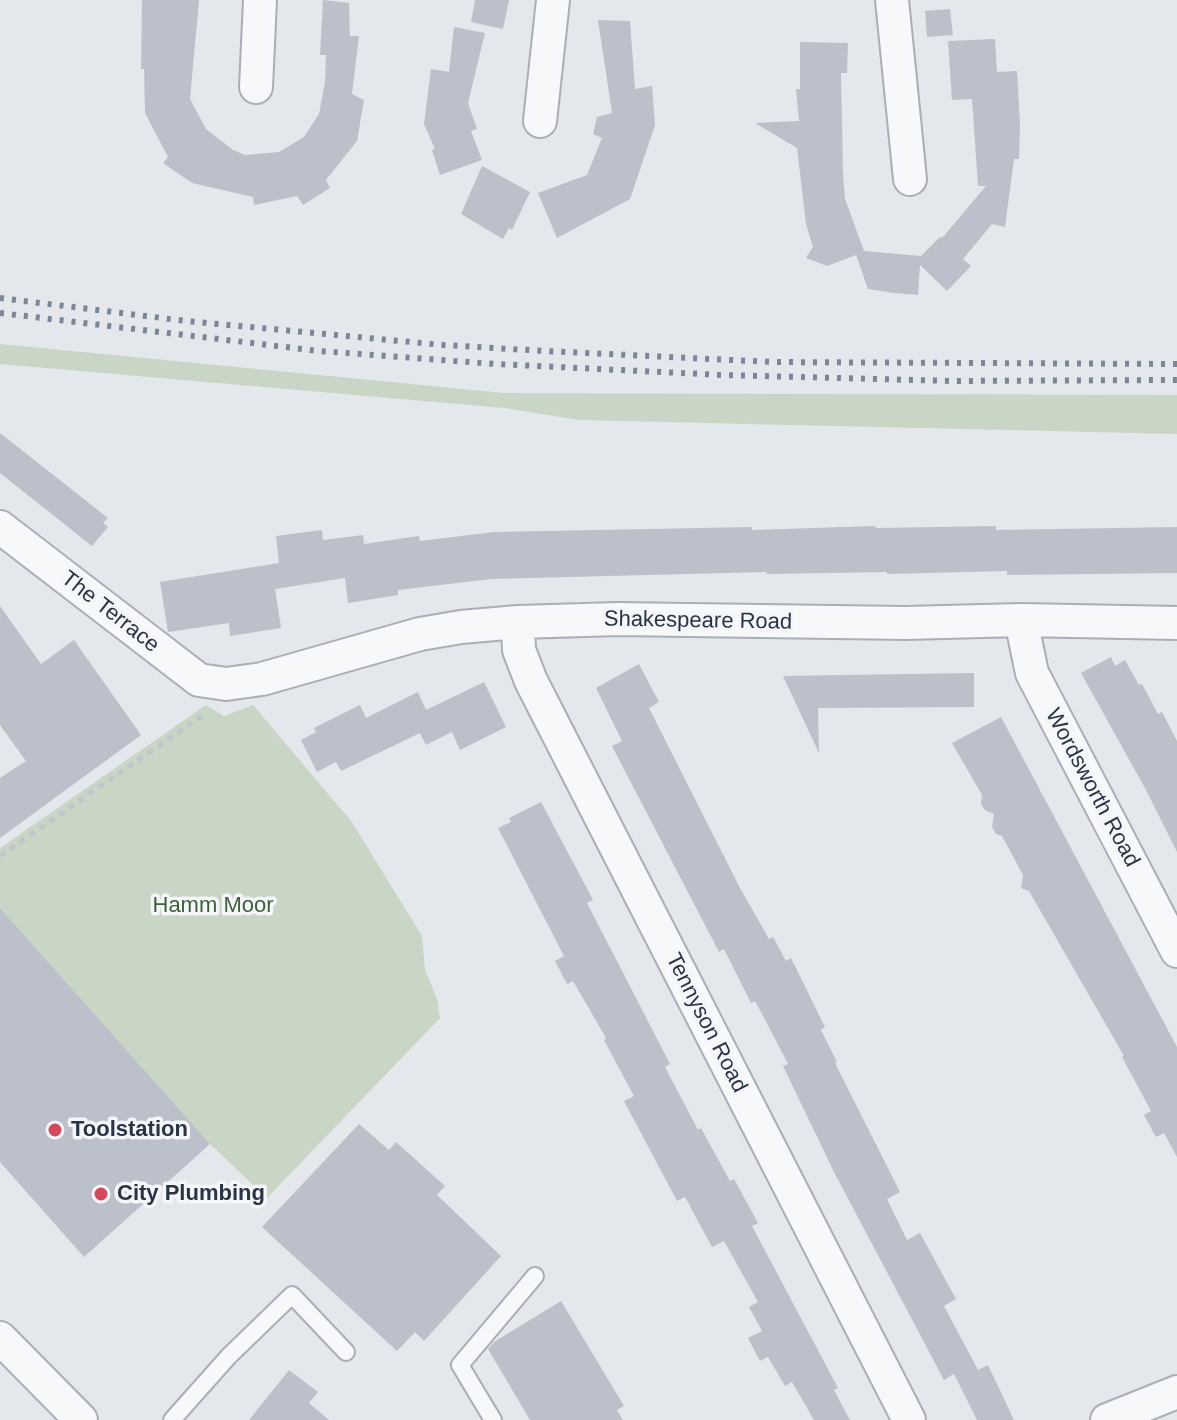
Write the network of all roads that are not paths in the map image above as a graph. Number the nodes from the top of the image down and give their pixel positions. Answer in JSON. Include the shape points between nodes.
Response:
{"nodes":[{"id":1,"x":260,"y":0,"type":"edge"},
{"id":2,"x":553,"y":0,"type":"edge"},
{"id":3,"x":892,"y":0,"type":"edge"},
{"id":4,"x":256,"y":87,"type":"dead end"},
{"id":5,"x":540,"y":121,"type":"dead end"},
{"id":6,"x":910,"y":179,"type":"dead end"},
{"id":7,"x":0,"y":527,"type":"edge"},
{"id":8,"x":1021,"y":620,"type":"junction"},
{"id":9,"x":518,"y":622,"type":"junction"},
{"id":10,"x":1177,"y":623,"type":"edge"},
{"id":11,"x":226,"y":684,"type":"joint"},
{"id":12,"x":1177,"y":951,"type":"edge"},
{"id":13,"x":535,"y":1276,"type":"dead end"},
{"id":14,"x":0,"y":1338,"type":"edge"},
{"id":15,"x":346,"y":1352,"type":"dead end"},
{"id":16,"x":1177,"y":1392,"type":"edge"},
{"id":17,"x":81,"y":1420,"type":"edge"},
{"id":18,"x":172,"y":1420,"type":"edge"},
{"id":19,"x":493,"y":1420,"type":"edge"},
{"id":20,"x":909,"y":1420,"type":"edge"},
{"id":21,"x":1107,"y":1420,"type":"edge"}],
"edges":[{"from":1,"to":4,"type":"street"},
{"from":2,"to":5,"type":"street"},
{"from":3,"to":6,"type":"street"},
{"from":7,"to":11,"type":"street","name":"The Terrace","via":[[199,680]]},
{"from":8,"to":9,"type":"street","name":"Shakespeare Road"},
{"from":8,"to":10,"type":"street","name":"Shakespeare Road"},
{"from":8,"to":12,"type":"street","name":"Wordsworth Road","via":[[1032,673]]},
{"from":9,"to":11,"type":"street","name":"Shakespeare Road","via":[[420,634],[262,679]]},
{"from":9,"to":20,"type":"street","name":"Tennyson Road","via":[[519,650],[531,681]]},
{"from":13,"to":19,"type":"lane","via":[[460,1365]]},
{"from":14,"to":17,"type":"street"},
{"from":15,"to":18,"type":"lane","via":[[292,1295]]},
{"from":16,"to":21,"type":"street"}]}
